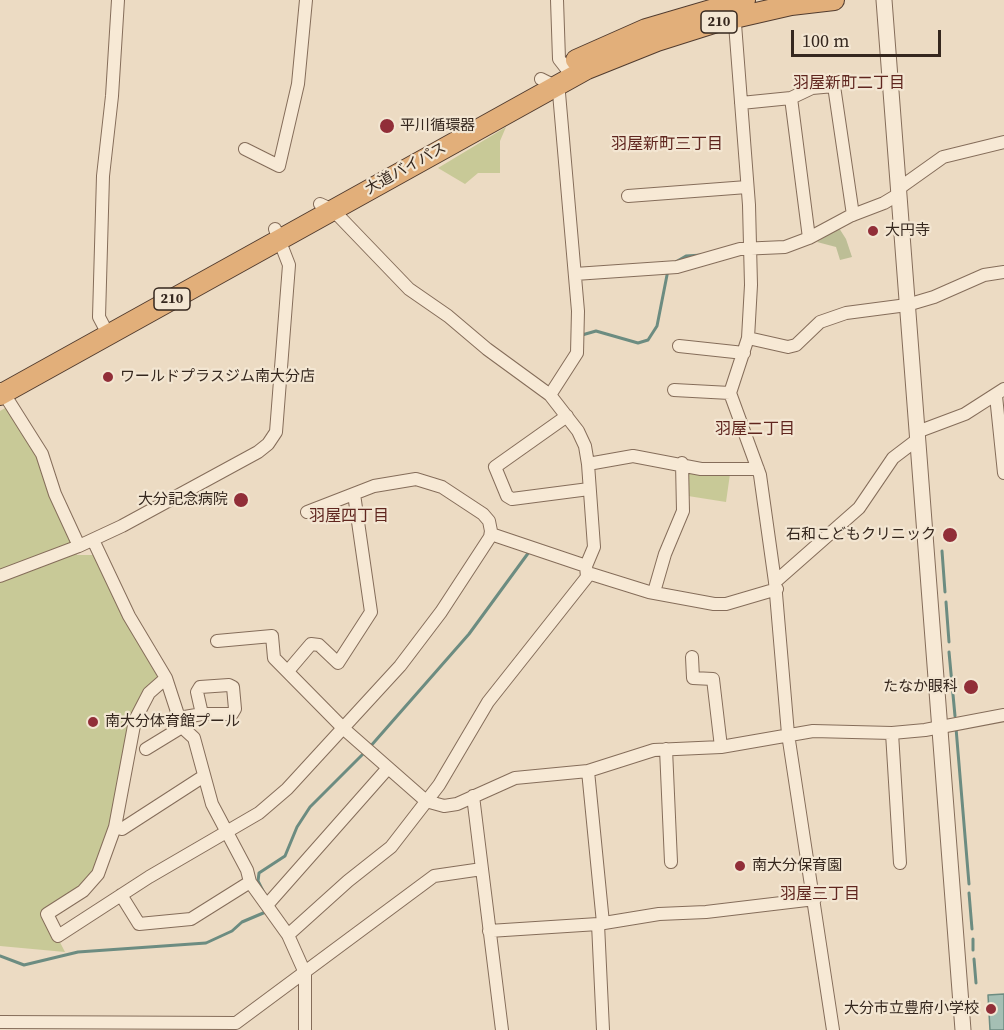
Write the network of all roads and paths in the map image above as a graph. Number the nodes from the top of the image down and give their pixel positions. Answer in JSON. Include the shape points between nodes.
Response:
{"nodes":[{"id":1,"x":118,"y":0,"type":"edge"},
{"id":2,"x":306,"y":0,"type":"edge"},
{"id":3,"x":557,"y":0,"type":"edge"},
{"id":4,"x":834,"y":0,"type":"edge"},
{"id":5,"x":884,"y":0,"type":"edge"},
{"id":6,"x":737,"y":5,"type":"edge"},
{"id":7,"x":568,"y":72,"type":"junction"},
{"id":8,"x":548,"y":82,"type":"junction"},
{"id":9,"x":791,"y":98,"type":"junction"},
{"id":10,"x":741,"y":103,"type":"junction"},
{"id":11,"x":1004,"y":142,"type":"edge"},
{"id":12,"x":245,"y":149,"type":"dead end"},
{"id":13,"x":747,"y":187,"type":"junction"},
{"id":14,"x":898,"y":192,"type":"junction"},
{"id":15,"x":628,"y":196,"type":"dead end"},
{"id":16,"x":327,"y":207,"type":"junction"},
{"id":17,"x":853,"y":215,"type":"junction"},
{"id":18,"x":277,"y":234,"type":"junction"},
{"id":19,"x":809,"y":238,"type":"junction"},
{"id":20,"x":750,"y":249,"type":"junction"},
{"id":21,"x":1004,"y":272,"type":"edge"},
{"id":22,"x":575,"y":274,"type":"junction"},
{"id":23,"x":907,"y":305,"type":"junction"},
{"id":24,"x":106,"y":329,"type":"junction"},
{"id":25,"x":748,"y":338,"type":"junction"},
{"id":26,"x":679,"y":346,"type":"dead end"},
{"id":27,"x":744,"y":352,"type":"junction"},
{"id":28,"x":1,"y":389,"type":"edge"},
{"id":29,"x":674,"y":390,"type":"dead end"},
{"id":30,"x":1000,"y":392,"type":"edge"},
{"id":31,"x":730,"y":393,"type":"junction"},
{"id":32,"x":550,"y":395,"type":"junction"},
{"id":33,"x":567,"y":416,"type":"junction"},
{"id":34,"x":917,"y":436,"type":"junction"},
{"id":35,"x":682,"y":463,"type":"junction"},
{"id":36,"x":588,"y":464,"type":"junction"},
{"id":37,"x":758,"y":469,"type":"junction"},
{"id":38,"x":1004,"y":473,"type":"edge"},
{"id":39,"x":589,"y":489,"type":"junction"},
{"id":40,"x":354,"y":494,"type":"junction"},
{"id":41,"x":307,"y":512,"type":"dead end"},
{"id":42,"x":491,"y":534,"type":"junction"},
{"id":43,"x":93,"y":540,"type":"junction"},
{"id":44,"x":79,"y":546,"type":"junction"},
{"id":45,"x":587,"y":570,"type":"junction"},
{"id":46,"x":0,"y":576,"type":"edge"},
{"id":47,"x":776,"y":586,"type":"junction"},
{"id":48,"x":654,"y":592,"type":"junction"},
{"id":49,"x":217,"y":641,"type":"dead end"},
{"id":50,"x":692,"y":657,"type":"dead end"},
{"id":51,"x":288,"y":671,"type":"junction"},
{"id":52,"x":166,"y":678,"type":"junction"},
{"id":53,"x":202,"y":714,"type":"dead end"},
{"id":54,"x":1004,"y":716,"type":"edge"},
{"id":55,"x":180,"y":723,"type":"junction"},
{"id":56,"x":939,"y":727,"type":"junction"},
{"id":57,"x":344,"y":729,"type":"junction"},
{"id":58,"x":892,"y":733,"type":"junction"},
{"id":59,"x":788,"y":734,"type":"junction"},
{"id":60,"x":721,"y":747,"type":"junction"},
{"id":61,"x":146,"y":749,"type":"dead end"},
{"id":62,"x":666,"y":749,"type":"junction"},
{"id":63,"x":388,"y":768,"type":"junction"},
{"id":64,"x":588,"y":771,"type":"junction"},
{"id":65,"x":204,"y":776,"type":"junction"},
{"id":66,"x":473,"y":796,"type":"junction"},
{"id":67,"x":426,"y":801,"type":"junction"},
{"id":68,"x":115,"y":827,"type":"junction"},
{"id":69,"x":228,"y":830,"type":"junction"},
{"id":70,"x":671,"y":862,"type":"dead end"},
{"id":71,"x":900,"y":863,"type":"dead end"},
{"id":72,"x":482,"y":869,"type":"junction"},
{"id":73,"x":250,"y":882,"type":"junction"},
{"id":74,"x":121,"y":895,"type":"junction"},
{"id":75,"x":815,"y":899,"type":"junction"},
{"id":76,"x":267,"y":905,"type":"junction"},
{"id":77,"x":600,"y":924,"type":"junction"},
{"id":78,"x":489,"y":931,"type":"junction"},
{"id":79,"x":288,"y":935,"type":"junction"},
{"id":80,"x":305,"y":973,"type":"junction"},
{"id":81,"x":0,"y":1022,"type":"edge"},
{"id":82,"x":140,"y":1027,"type":"edge"},
{"id":83,"x":305,"y":1030,"type":"edge"},
{"id":84,"x":502,"y":1030,"type":"edge"},
{"id":85,"x":603,"y":1030,"type":"edge"},
{"id":86,"x":833,"y":1030,"type":"edge"},
{"id":87,"x":963,"y":1030,"type":"edge"}],
"edges":[{"from":1,"to":24,"type":"street","via":[[103,176],[99,316]]},
{"from":2,"to":12,"type":"street","via":[[298,84],[279,166]]},
{"from":3,"to":7,"type":"street","via":[[559,59]]},
{"from":4,"to":6,"type":"highway","name":"大道バイパス","number":"210"},
{"from":5,"to":14,"type":"street"},
{"from":6,"to":7,"type":"highway","name":"大道バイパス","number":"210","via":[[639,48]]},
{"from":6,"to":10,"type":"street"},
{"from":7,"to":8,"type":"highway","name":"大道バイパス","number":"210"},
{"from":8,"to":16,"type":"highway","name":"大道バイパス","number":"210"},
{"from":8,"to":22,"type":"street","via":[[559,93]]},
{"from":9,"to":10,"type":"street"},
{"from":9,"to":17,"type":"street","via":[[812,88],[834,86]]},
{"from":9,"to":19,"type":"street"},
{"from":10,"to":13,"type":"street"},
{"from":11,"to":14,"type":"street","via":[[943,157]]},
{"from":13,"to":15,"type":"street"},
{"from":13,"to":20,"type":"street"},
{"from":14,"to":17,"type":"street","via":[[884,203]]},
{"from":14,"to":23,"type":"street"},
{"from":16,"to":18,"type":"highway","name":"大道バイパス","number":"210"},
{"from":16,"to":32,"type":"street","via":[[409,289]]},
{"from":17,"to":19,"type":"street"},
{"from":18,"to":24,"type":"highway","name":"大道バイパス","number":"210"},
{"from":18,"to":43,"type":"street","via":[[289,265],[276,432],[258,452]]},
{"from":19,"to":20,"type":"street","via":[[785,247]]},
{"from":20,"to":22,"type":"street","via":[[677,267]]},
{"from":20,"to":25,"type":"street"},
{"from":21,"to":23,"type":"street","via":[[984,275]]},
{"from":22,"to":32,"type":"street","via":[[577,353]]},
{"from":23,"to":25,"type":"street","via":[[820,322],[789,347]]},
{"from":23,"to":34,"type":"street"},
{"from":24,"to":28,"type":"highway","name":"大道バイパス","number":"210"},
{"from":25,"to":27,"type":"street"},
{"from":26,"to":27,"type":"street"},
{"from":27,"to":31,"type":"street"},
{"from":28,"to":44,"type":"street","via":[[42,454]]},
{"from":29,"to":31,"type":"street"},
{"from":30,"to":34,"type":"street","via":[[965,414]]},
{"from":30,"to":38,"type":"street"},
{"from":31,"to":37,"type":"street"},
{"from":32,"to":33,"type":"street"},
{"from":33,"to":36,"type":"street","via":[[585,446]]},
{"from":33,"to":39,"type":"street","via":[[495,467],[507,496],[512,499]]},
{"from":34,"to":47,"type":"street","via":[[893,458],[859,508]]},
{"from":34,"to":56,"type":"street"},
{"from":35,"to":36,"type":"street","via":[[633,456]]},
{"from":35,"to":37,"type":"street","via":[[701,469]]},
{"from":35,"to":48,"type":"street","via":[[683,511]]},
{"from":36,"to":39,"type":"street"},
{"from":37,"to":47,"type":"street"},
{"from":39,"to":45,"type":"street","via":[[594,547]]},
{"from":40,"to":41,"type":"street"},
{"from":40,"to":42,"type":"street","via":[[387,483],[426,481],[442,487],[485,516]]},
{"from":40,"to":51,"type":"street","via":[[371,612],[338,663],[319,645],[311,645]]},
{"from":42,"to":45,"type":"street"},
{"from":42,"to":57,"type":"street","via":[[435,621]]},
{"from":43,"to":44,"type":"street"},
{"from":43,"to":52,"type":"street","via":[[129,616]]},
{"from":44,"to":46,"type":"street"},
{"from":45,"to":48,"type":"street"},
{"from":45,"to":67,"type":"street","via":[[488,702]]},
{"from":47,"to":48,"type":"street","via":[[726,604]]},
{"from":47,"to":59,"type":"street"},
{"from":49,"to":51,"type":"street","via":[[272,636],[274,658]]},
{"from":50,"to":60,"type":"street","via":[[693,678],[713,678]]},
{"from":51,"to":57,"type":"street"},
{"from":52,"to":55,"type":"street"},
{"from":52,"to":68,"type":"street","via":[[149,693],[135,720]]},
{"from":53,"to":55,"type":"street"},
{"from":54,"to":56,"type":"street"},
{"from":55,"to":61,"type":"street"},
{"from":55,"to":65,"type":"street","via":[[194,738]]},
{"from":56,"to":58,"type":"street"},
{"from":56,"to":87,"type":"street"},
{"from":57,"to":63,"type":"street"},
{"from":57,"to":69,"type":"street","via":[[272,803]]},
{"from":58,"to":59,"type":"street"},
{"from":58,"to":71,"type":"street"},
{"from":59,"to":60,"type":"street"},
{"from":59,"to":75,"type":"street"},
{"from":60,"to":62,"type":"street"},
{"from":62,"to":64,"type":"street"},
{"from":62,"to":70,"type":"street"},
{"from":63,"to":67,"type":"street"},
{"from":63,"to":76,"type":"street"},
{"from":64,"to":66,"type":"street","via":[[521,777]]},
{"from":64,"to":77,"type":"street"},
{"from":65,"to":68,"type":"street","via":[[122,829]]},
{"from":65,"to":69,"type":"street","via":[[212,804]]},
{"from":66,"to":67,"type":"street","via":[[450,806]]},
{"from":66,"to":72,"type":"street"},
{"from":67,"to":79,"type":"street","via":[[387,852]]},
{"from":68,"to":74,"type":"street","via":[[98,874],[83,891],[47,914],[58,936]]},
{"from":69,"to":73,"type":"street"},
{"from":69,"to":74,"type":"street"},
{"from":72,"to":78,"type":"street"},
{"from":72,"to":80,"type":"street","via":[[434,876]]},
{"from":73,"to":74,"type":"street","via":[[191,919],[139,924]]},
{"from":73,"to":76,"type":"street"},
{"from":75,"to":77,"type":"street","via":[[659,914]]},
{"from":75,"to":86,"type":"street"},
{"from":76,"to":79,"type":"street"},
{"from":77,"to":78,"type":"street"},
{"from":77,"to":85,"type":"street"},
{"from":78,"to":84,"type":"street"},
{"from":79,"to":80,"type":"street"},
{"from":80,"to":82,"type":"street","via":[[236,1023]]},
{"from":80,"to":83,"type":"street"},
{"from":81,"to":82,"type":"street"}]}
